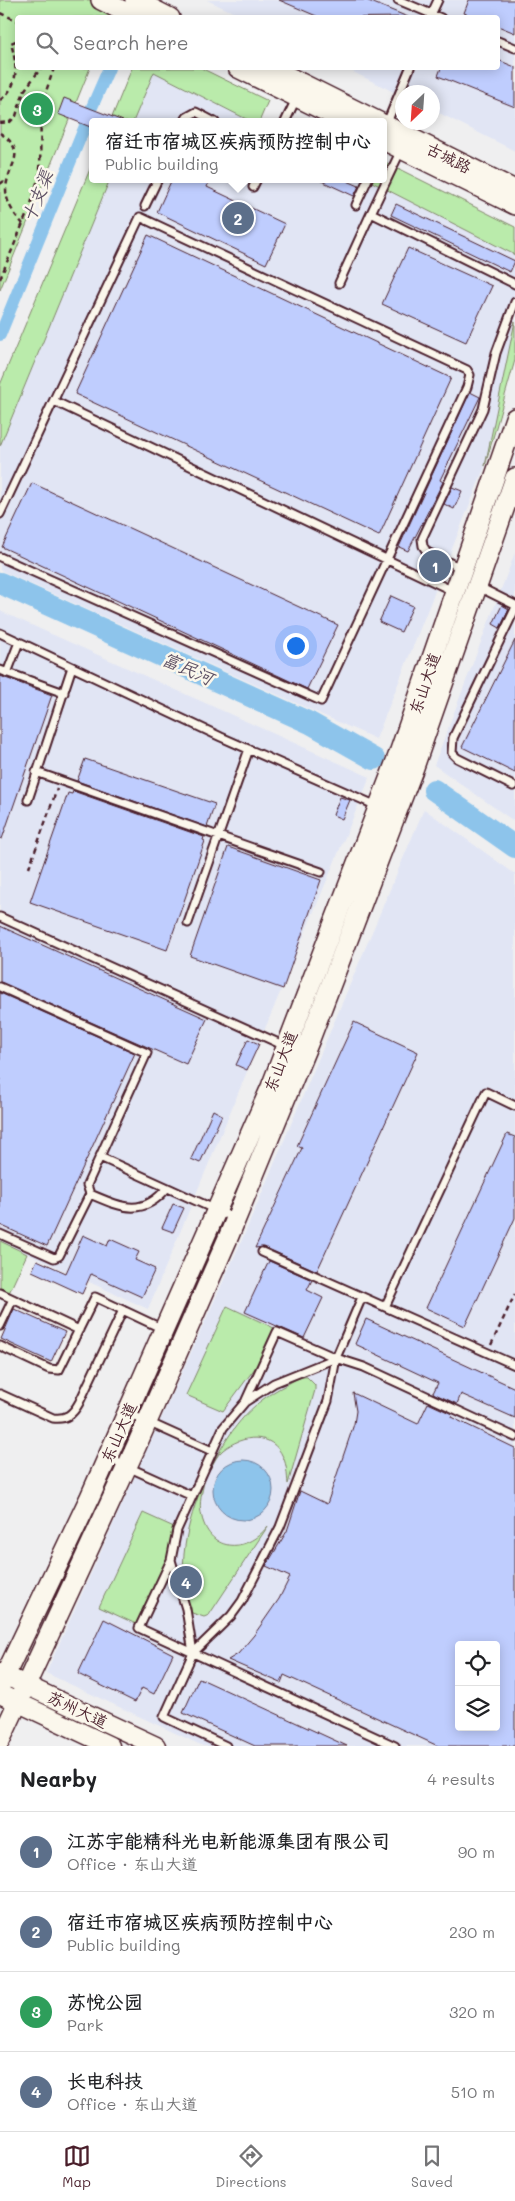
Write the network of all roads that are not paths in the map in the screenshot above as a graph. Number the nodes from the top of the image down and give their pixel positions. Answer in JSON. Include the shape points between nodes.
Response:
{"nodes":[{"id":1,"x":101,"y":0,"type":"edge"},
{"id":2,"x":398,"y":0,"type":"edge"},
{"id":3,"x":438,"y":0,"type":"edge"},
{"id":4,"x":135,"y":10,"type":"edge"},
{"id":5,"x":157,"y":15,"type":"edge"},
{"id":6,"x":429,"y":15,"type":"edge"},
{"id":7,"x":431,"y":15,"type":"edge"},
{"id":8,"x":500,"y":42,"type":"edge"},
{"id":9,"x":515,"y":48,"type":"edge"},
{"id":10,"x":242,"y":70,"type":"edge"},
{"id":11,"x":275,"y":70,"type":"edge"},
{"id":12,"x":409,"y":70,"type":"edge"},
{"id":13,"x":297,"y":97,"type":"junction"},
{"id":14,"x":187,"y":118,"type":"edge"},
{"id":15,"x":207,"y":118,"type":"edge"},
{"id":16,"x":286,"y":118,"type":"edge"},
{"id":17,"x":339,"y":118,"type":"edge"},
{"id":18,"x":360,"y":118,"type":"edge"},
{"id":19,"x":389,"y":134,"type":"edge"},
{"id":20,"x":156,"y":183,"type":"edge"},
{"id":21,"x":255,"y":183,"type":"edge"},
{"id":22,"x":366,"y":183,"type":"edge"},
{"id":23,"x":378,"y":183,"type":"edge"},
{"id":24,"x":253,"y":187,"type":"dead end"},
{"id":25,"x":515,"y":190,"type":"edge"},
{"id":26,"x":356,"y":205,"type":"dead end"},
{"id":27,"x":515,"y":205,"type":"edge"},
{"id":28,"x":145,"y":206,"type":"dead end"},
{"id":29,"x":371,"y":213,"type":"junction"},
{"id":30,"x":339,"y":283,"type":"dead end"},
{"id":31,"x":515,"y":284,"type":"edge"},
{"id":32,"x":515,"y":302,"type":"edge"},
{"id":33,"x":54,"y":401,"type":"junction"},
{"id":34,"x":515,"y":418,"type":"edge"},
{"id":35,"x":515,"y":478,"type":"edge"},
{"id":36,"x":0,"y":514,"type":"edge"},
{"id":37,"x":0,"y":556,"type":"edge"},
{"id":38,"x":388,"y":560,"type":"junction"},
{"id":39,"x":464,"y":581,"type":"junction"},
{"id":40,"x":514,"y":604,"type":"edge"},
{"id":41,"x":0,"y":633,"type":"edge"},
{"id":42,"x":19,"y":642,"type":"junction"},
{"id":43,"x":72,"y":667,"type":"junction"},
{"id":44,"x":3,"y":671,"type":"edge"},
{"id":45,"x":64,"y":693,"type":"junction"},
{"id":46,"x":249,"y":749,"type":"junction"},
{"id":47,"x":36,"y":772,"type":"junction"},
{"id":48,"x":513,"y":786,"type":"dead end"},
{"id":49,"x":28,"y":800,"type":"dead end"},
{"id":50,"x":387,"y":811,"type":"junction"},
{"id":51,"x":218,"y":836,"type":"junction"},
{"id":52,"x":321,"y":872,"type":"dead end"},
{"id":53,"x":0,"y":917,"type":"edge"},
{"id":54,"x":188,"y":923,"type":"dead end"},
{"id":55,"x":0,"y":987,"type":"edge"},
{"id":56,"x":295,"y":1050,"type":"junction"},
{"id":57,"x":515,"y":1106,"type":"edge"},
{"id":58,"x":100,"y":1157,"type":"junction"},
{"id":59,"x":167,"y":1188,"type":"junction"},
{"id":60,"x":90,"y":1194,"type":"junction"},
{"id":61,"x":216,"y":1210,"type":"junction"},
{"id":62,"x":236,"y":1219,"type":"junction"},
{"id":63,"x":0,"y":1234,"type":"edge"},
{"id":64,"x":262,"y":1252,"type":"dead end"},
{"id":65,"x":1,"y":1296,"type":"edge"},
{"id":66,"x":362,"y":1297,"type":"junction"},
{"id":67,"x":12,"y":1299,"type":"junction"},
{"id":68,"x":385,"y":1307,"type":"junction"},
{"id":69,"x":123,"y":1310,"type":"junction"},
{"id":70,"x":0,"y":1326,"type":"edge"},
{"id":71,"x":164,"y":1329,"type":"junction"},
{"id":72,"x":79,"y":1330,"type":"junction"},
{"id":73,"x":0,"y":1346,"type":"edge"},
{"id":74,"x":336,"y":1358,"type":"junction"},
{"id":75,"x":515,"y":1365,"type":"edge"},
{"id":76,"x":0,"y":1394,"type":"edge"},
{"id":77,"x":245,"y":1402,"type":"junction"},
{"id":78,"x":127,"y":1412,"type":"junction"},
{"id":79,"x":147,"y":1422,"type":"junction"},
{"id":80,"x":515,"y":1437,"type":"edge"},
{"id":81,"x":212,"y":1451,"type":"junction"},
{"id":82,"x":107,"y":1458,"type":"junction"},
{"id":83,"x":126,"y":1467,"type":"junction"},
{"id":84,"x":192,"y":1496,"type":"junction"},
{"id":85,"x":171,"y":1560,"type":"junction"},
{"id":86,"x":192,"y":1652,"type":"junction"},
{"id":87,"x":2,"y":1678,"type":"edge"},
{"id":88,"x":26,"y":1685,"type":"junction"},
{"id":89,"x":0,"y":1694,"type":"edge"},
{"id":90,"x":19,"y":1703,"type":"junction"},
{"id":91,"x":0,"y":1741,"type":"edge"},
{"id":92,"x":110,"y":1746,"type":"edge"},
{"id":93,"x":156,"y":1746,"type":"edge"},
{"id":94,"x":226,"y":1746,"type":"edge"},
{"id":95,"x":395,"y":1746,"type":"edge"}],
"edges":[{"from":1,"to":4,"type":"main road"},
{"from":2,"to":6,"type":"lane"},
{"from":3,"to":7,"type":"lane"},
{"from":4,"to":5,"type":"main road"},
{"from":8,"to":9,"type":"lane"},
{"from":10,"to":13,"type":"main road"},
{"from":11,"to":18,"type":"main road","name":"古城路"},
{"from":12,"to":19,"type":"lane"},
{"from":13,"to":16,"type":"lane"},
{"from":13,"to":17,"type":"main road"},
{"from":14,"to":15,"type":"lane","via":[[196,112]]},
{"from":19,"to":25,"type":"main road","name":"古城路"},
{"from":19,"to":27,"type":"main road","name":"古城路"},
{"from":20,"to":28,"type":"lane"},
{"from":21,"to":24,"type":"lane"},
{"from":22,"to":26,"type":"lane"},
{"from":23,"to":29,"type":"lane"},
{"from":29,"to":30,"type":"lane"},
{"from":29,"to":31,"type":"lane"},
{"from":32,"to":39,"type":"lane","via":[[496,353],[483,409],[422,539],[422,546],[427,552]]},
{"from":33,"to":36,"type":"lane"},
{"from":33,"to":38,"type":"lane"},
{"from":33,"to":38,"type":"lane","via":[[140,217],[467,370],[470,375],[467,387]]},
{"from":34,"to":39,"type":"main road","name":"东山大道"},
{"from":35,"to":39,"type":"main road","name":"东山大道"},
{"from":37,"to":38,"type":"lane","via":[[321,701]]},
{"from":38,"to":39,"type":"lane"},
{"from":39,"to":40,"type":"lane"},
{"from":39,"to":50,"type":"main road","name":"东山大道"},
{"from":40,"to":48,"type":"lane","via":[[451,746],[452,753],[458,758]]},
{"from":41,"to":42,"type":"lane"},
{"from":42,"to":43,"type":"lane"},
{"from":42,"to":44,"type":"lane"},
{"from":43,"to":45,"type":"lane"},
{"from":43,"to":46,"type":"lane"},
{"from":44,"to":45,"type":"lane"},
{"from":45,"to":47,"type":"lane"},
{"from":46,"to":50,"type":"lane"},
{"from":46,"to":51,"type":"lane"},
{"from":47,"to":49,"type":"lane"},
{"from":47,"to":51,"type":"lane"},
{"from":50,"to":56,"type":"main road","name":"东山大道"},
{"from":51,"to":52,"type":"lane"},
{"from":51,"to":54,"type":"lane"},
{"from":53,"to":56,"type":"lane"},
{"from":55,"to":58,"type":"lane","via":[[146,1053]]},
{"from":56,"to":61,"type":"main road","name":"东山大道"},
{"from":56,"to":62,"type":"main road","name":"东山大道"},
{"from":57,"to":68,"type":"lane","via":[[486,1092]]},
{"from":58,"to":59,"type":"lane"},
{"from":58,"to":60,"type":"lane","via":[[87,1185]]},
{"from":59,"to":60,"type":"lane","via":[[158,1198],[140,1208],[116,1204]]},
{"from":59,"to":61,"type":"lane"},
{"from":60,"to":63,"type":"lane","via":[[59,1256],[54,1258]]},
{"from":61,"to":62,"type":"lane"},
{"from":61,"to":71,"type":"main road","name":"东山大道"},
{"from":62,"to":79,"type":"main road","name":"东山大道"},
{"from":64,"to":66,"type":"lane"},
{"from":65,"to":67,"type":"lane"},
{"from":66,"to":68,"type":"lane"},
{"from":66,"to":74,"type":"lane"},
{"from":67,"to":70,"type":"lane"},
{"from":67,"to":72,"type":"lane"},
{"from":68,"to":75,"type":"lane"},
{"from":69,"to":71,"type":"lane"},
{"from":69,"to":72,"type":"lane","via":[[94,1298]]},
{"from":69,"to":76,"type":"lane","via":[[72,1414],[53,1418]]},
{"from":71,"to":78,"type":"main road","name":"东山大道"},
{"from":72,"to":73,"type":"lane","via":[[59,1370],[49,1369]]},
{"from":74,"to":77,"type":"lane","via":[[274,1383]]},
{"from":74,"to":77,"type":"lane","via":[[277,1332]]},
{"from":74,"to":80,"type":"lane","via":[[364,1367]]},
{"from":74,"to":86,"type":"lane","via":[[328,1401],[280,1527],[242,1601],[231,1616]]},
{"from":77,"to":81,"type":"lane","via":[[223,1428]]},
{"from":78,"to":79,"type":"lane"},
{"from":78,"to":82,"type":"main road","name":"东山大道"},
{"from":79,"to":81,"type":"lane"},
{"from":79,"to":83,"type":"main road","name":"东山大道"},
{"from":81,"to":84,"type":"lane"},
{"from":82,"to":83,"type":"lane"},
{"from":82,"to":87,"type":"main road","name":"东山大道"},
{"from":83,"to":84,"type":"lane"},
{"from":83,"to":88,"type":"main road","name":"东山大道"},
{"from":84,"to":85,"type":"lane","via":[[177,1530]]},
{"from":85,"to":86,"type":"lane","via":[[186,1609]]},
{"from":85,"to":86,"type":"lane","via":[[139,1628]]},
{"from":86,"to":94,"type":"lane","via":[[164,1717]]},
{"from":86,"to":95,"type":"lane"},
{"from":87,"to":88,"type":"street","name":"苏州大道"},
{"from":88,"to":90,"type":"main road","name":"东山大道"},
{"from":88,"to":93,"type":"street","name":"苏州大道"},
{"from":89,"to":90,"type":"street","name":"苏州大道"},
{"from":90,"to":91,"type":"main road","name":"东山大道"},
{"from":90,"to":92,"type":"street","name":"苏州大道"}]}
